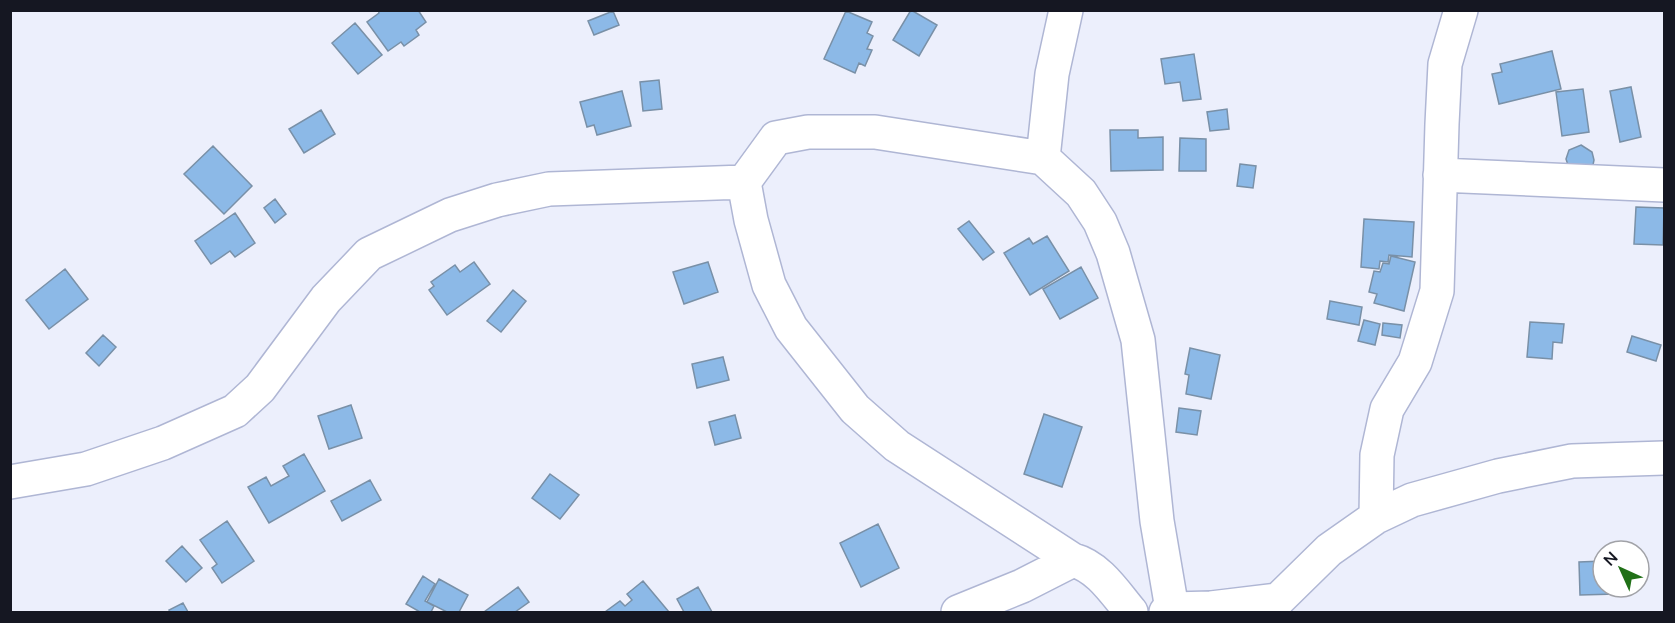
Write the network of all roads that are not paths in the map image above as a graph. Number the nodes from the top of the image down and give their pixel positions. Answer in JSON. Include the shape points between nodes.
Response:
{"nodes":[{"id":1,"x":1066,"y":10,"type":"edge"},
{"id":2,"x":1461,"y":10,"type":"edge"},
{"id":3,"x":1043,"y":158,"type":"junction"},
{"id":4,"x":1440,"y":175,"type":"junction"},
{"id":5,"x":744,"y":182,"type":"junction"},
{"id":6,"x":1665,"y":185,"type":"edge"},
{"id":7,"x":1665,"y":458,"type":"edge"},
{"id":8,"x":10,"y":482,"type":"edge"},
{"id":9,"x":1376,"y":517,"type":"junction"},
{"id":10,"x":1073,"y":560,"type":"junction"},
{"id":11,"x":1274,"y":606,"type":"edge"},
{"id":12,"x":1169,"y":611,"type":"edge"},
{"id":13,"x":958,"y":612,"type":"edge"},
{"id":14,"x":1131,"y":612,"type":"edge"}],
"edges":[{"from":1,"to":3,"type":"street","via":[[1052,74]]},
{"from":2,"to":4,"type":"street","via":[[1446,64]]},
{"from":3,"to":5,"type":"street","via":[[875,132],[808,132],[776,138]]},
{"from":3,"to":12,"type":"street","via":[[1081,193],[1101,222],[1138,340]]},
{"from":4,"to":6,"type":"street"},
{"from":4,"to":9,"type":"street","via":[[1437,291],[1414,362],[1388,409],[1377,455]]},
{"from":5,"to":8,"type":"street","via":[[549,189],[450,215],[369,254],[326,299],[260,388],[235,411],[163,443],[86,469]]},
{"from":5,"to":10,"type":"street","via":[[770,285],[791,328],[855,410],[897,446]]},
{"from":7,"to":9,"type":"street","via":[[1572,461],[1498,476],[1412,500]]},
{"from":9,"to":11,"type":"street","via":[[1329,550]]},
{"from":10,"to":13,"type":"street"},
{"from":10,"to":14,"type":"street","via":[[1086,564]]},
{"from":11,"to":12,"type":"street"}]}
